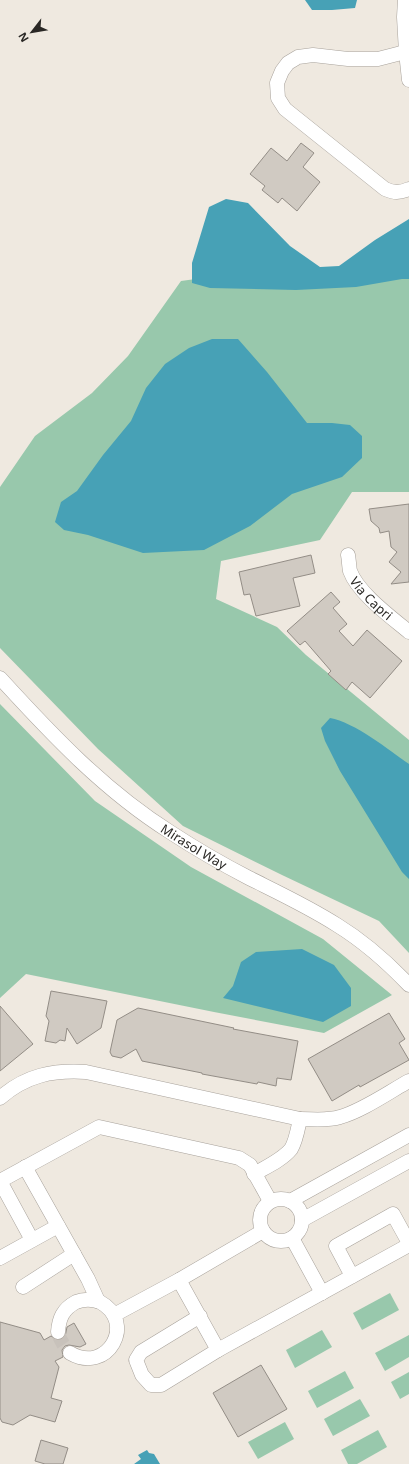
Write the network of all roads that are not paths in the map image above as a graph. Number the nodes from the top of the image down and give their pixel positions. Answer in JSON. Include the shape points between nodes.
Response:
{"nodes":[{"id":1,"x":406,"y":0,"type":"edge"},
{"id":2,"x":407,"y":51,"type":"edge"},
{"id":3,"x":409,"y":80,"type":"edge"},
{"id":4,"x":409,"y":189,"type":"edge"},
{"id":5,"x":348,"y":555,"type":"dead end"},
{"id":6,"x":409,"y":632,"type":"edge"},
{"id":7,"x":0,"y":678,"type":"edge"},
{"id":8,"x":409,"y":985,"type":"edge"},
{"id":9,"x":409,"y":1081,"type":"edge"},
{"id":10,"x":0,"y":1098,"type":"edge"},
{"id":11,"x":300,"y":1118,"type":"junction"},
{"id":12,"x":409,"y":1135,"type":"edge"},
{"id":13,"x":409,"y":1162,"type":"edge"},
{"id":14,"x":25,"y":1167,"type":"junction"},
{"id":15,"x":254,"y":1174,"type":"junction"},
{"id":16,"x":290,"y":1201,"type":"junction"},
{"id":17,"x":270,"y":1202,"type":"junction"},
{"id":18,"x":302,"y":1220,"type":"junction"},
{"id":19,"x":58,"y":1226,"type":"junction"},
{"id":20,"x":263,"y":1231,"type":"junction"},
{"id":21,"x":292,"y":1238,"type":"junction"},
{"id":22,"x":32,"y":1240,"type":"junction"},
{"id":23,"x":409,"y":1244,"type":"edge"},
{"id":24,"x":74,"y":1254,"type":"junction"},
{"id":25,"x":0,"y":1258,"type":"edge"},
{"id":26,"x":352,"y":1276,"type":"junction"},
{"id":27,"x":179,"y":1280,"type":"junction"},
{"id":28,"x":23,"y":1287,"type":"dead end"},
{"id":29,"x":322,"y":1293,"type":"junction"},
{"id":30,"x":98,"y":1301,"type":"junction"},
{"id":31,"x":114,"y":1315,"type":"junction"},
{"id":32,"x":200,"y":1316,"type":"junction"},
{"id":33,"x":58,"y":1332,"type":"tunnel mouth"},
{"id":34,"x":218,"y":1350,"type":"junction"},
{"id":35,"x":70,"y":1353,"type":"tunnel mouth"}],
"edges":[{"from":1,"to":2,"type":"street","via":[[404,17]]},
{"from":2,"to":3,"type":"street"},
{"from":2,"to":4,"type":"street","via":[[378,59],[313,55],[298,57],[288,63],[277,83],[278,98],[284,109],[385,189],[394,193]]},
{"from":5,"to":6,"type":"street","name":"Via Capri","via":[[350,571],[357,584],[383,611]]},
{"from":7,"to":8,"type":"street","name":"Mirasol Way","via":[[79,761],[138,810],[212,858],[339,926]]},
{"from":9,"to":11,"type":"street","via":[[356,1111],[340,1117],[324,1120]]},
{"from":10,"to":11,"type":"street","via":[[34,1076],[63,1071],[86,1072]]},
{"from":11,"to":15,"type":"street","via":[[290,1149],[279,1160]]},
{"from":12,"to":16,"type":"street"},
{"from":13,"to":18,"type":"street"},
{"from":14,"to":15,"type":"street","via":[[99,1127],[239,1158],[250,1165]]},
{"from":14,"to":19,"type":"street"},
{"from":14,"to":22,"type":"street","via":[[0,1181]]},
{"from":15,"to":17,"type":"street"},
{"from":16,"to":17,"type":"street","via":[[277,1199]]},
{"from":16,"to":18,"type":"street","via":[[299,1209]]},
{"from":17,"to":20,"type":"street","via":[[262,1212],[260,1225]]},
{"from":18,"to":21,"type":"street","via":[[300,1231]]},
{"from":19,"to":22,"type":"street"},
{"from":19,"to":24,"type":"street"},
{"from":20,"to":21,"type":"street","via":[[267,1236],[279,1241]]},
{"from":20,"to":27,"type":"street"},
{"from":21,"to":29,"type":"street"},
{"from":22,"to":25,"type":"street"},
{"from":23,"to":26,"type":"street"},
{"from":23,"to":26,"type":"street","via":[[393,1214],[336,1246]]},
{"from":24,"to":28,"type":"street"},
{"from":24,"to":30,"type":"street"},
{"from":26,"to":29,"type":"street"},
{"from":27,"to":31,"type":"street"},
{"from":27,"to":32,"type":"street"},
{"from":29,"to":34,"type":"street"},
{"from":30,"to":31,"type":"street","via":[[107,1306]]},
{"from":30,"to":33,"type":"street","via":[[88,1299],[69,1306],[62,1314]]},
{"from":31,"to":35,"type":"street","via":[[117,1324],[115,1341],[104,1354],[87,1359]]},
{"from":32,"to":34,"type":"street"},
{"from":32,"to":34,"type":"street","via":[[141,1352],[136,1360],[142,1375],[151,1385],[161,1385]]}]}
